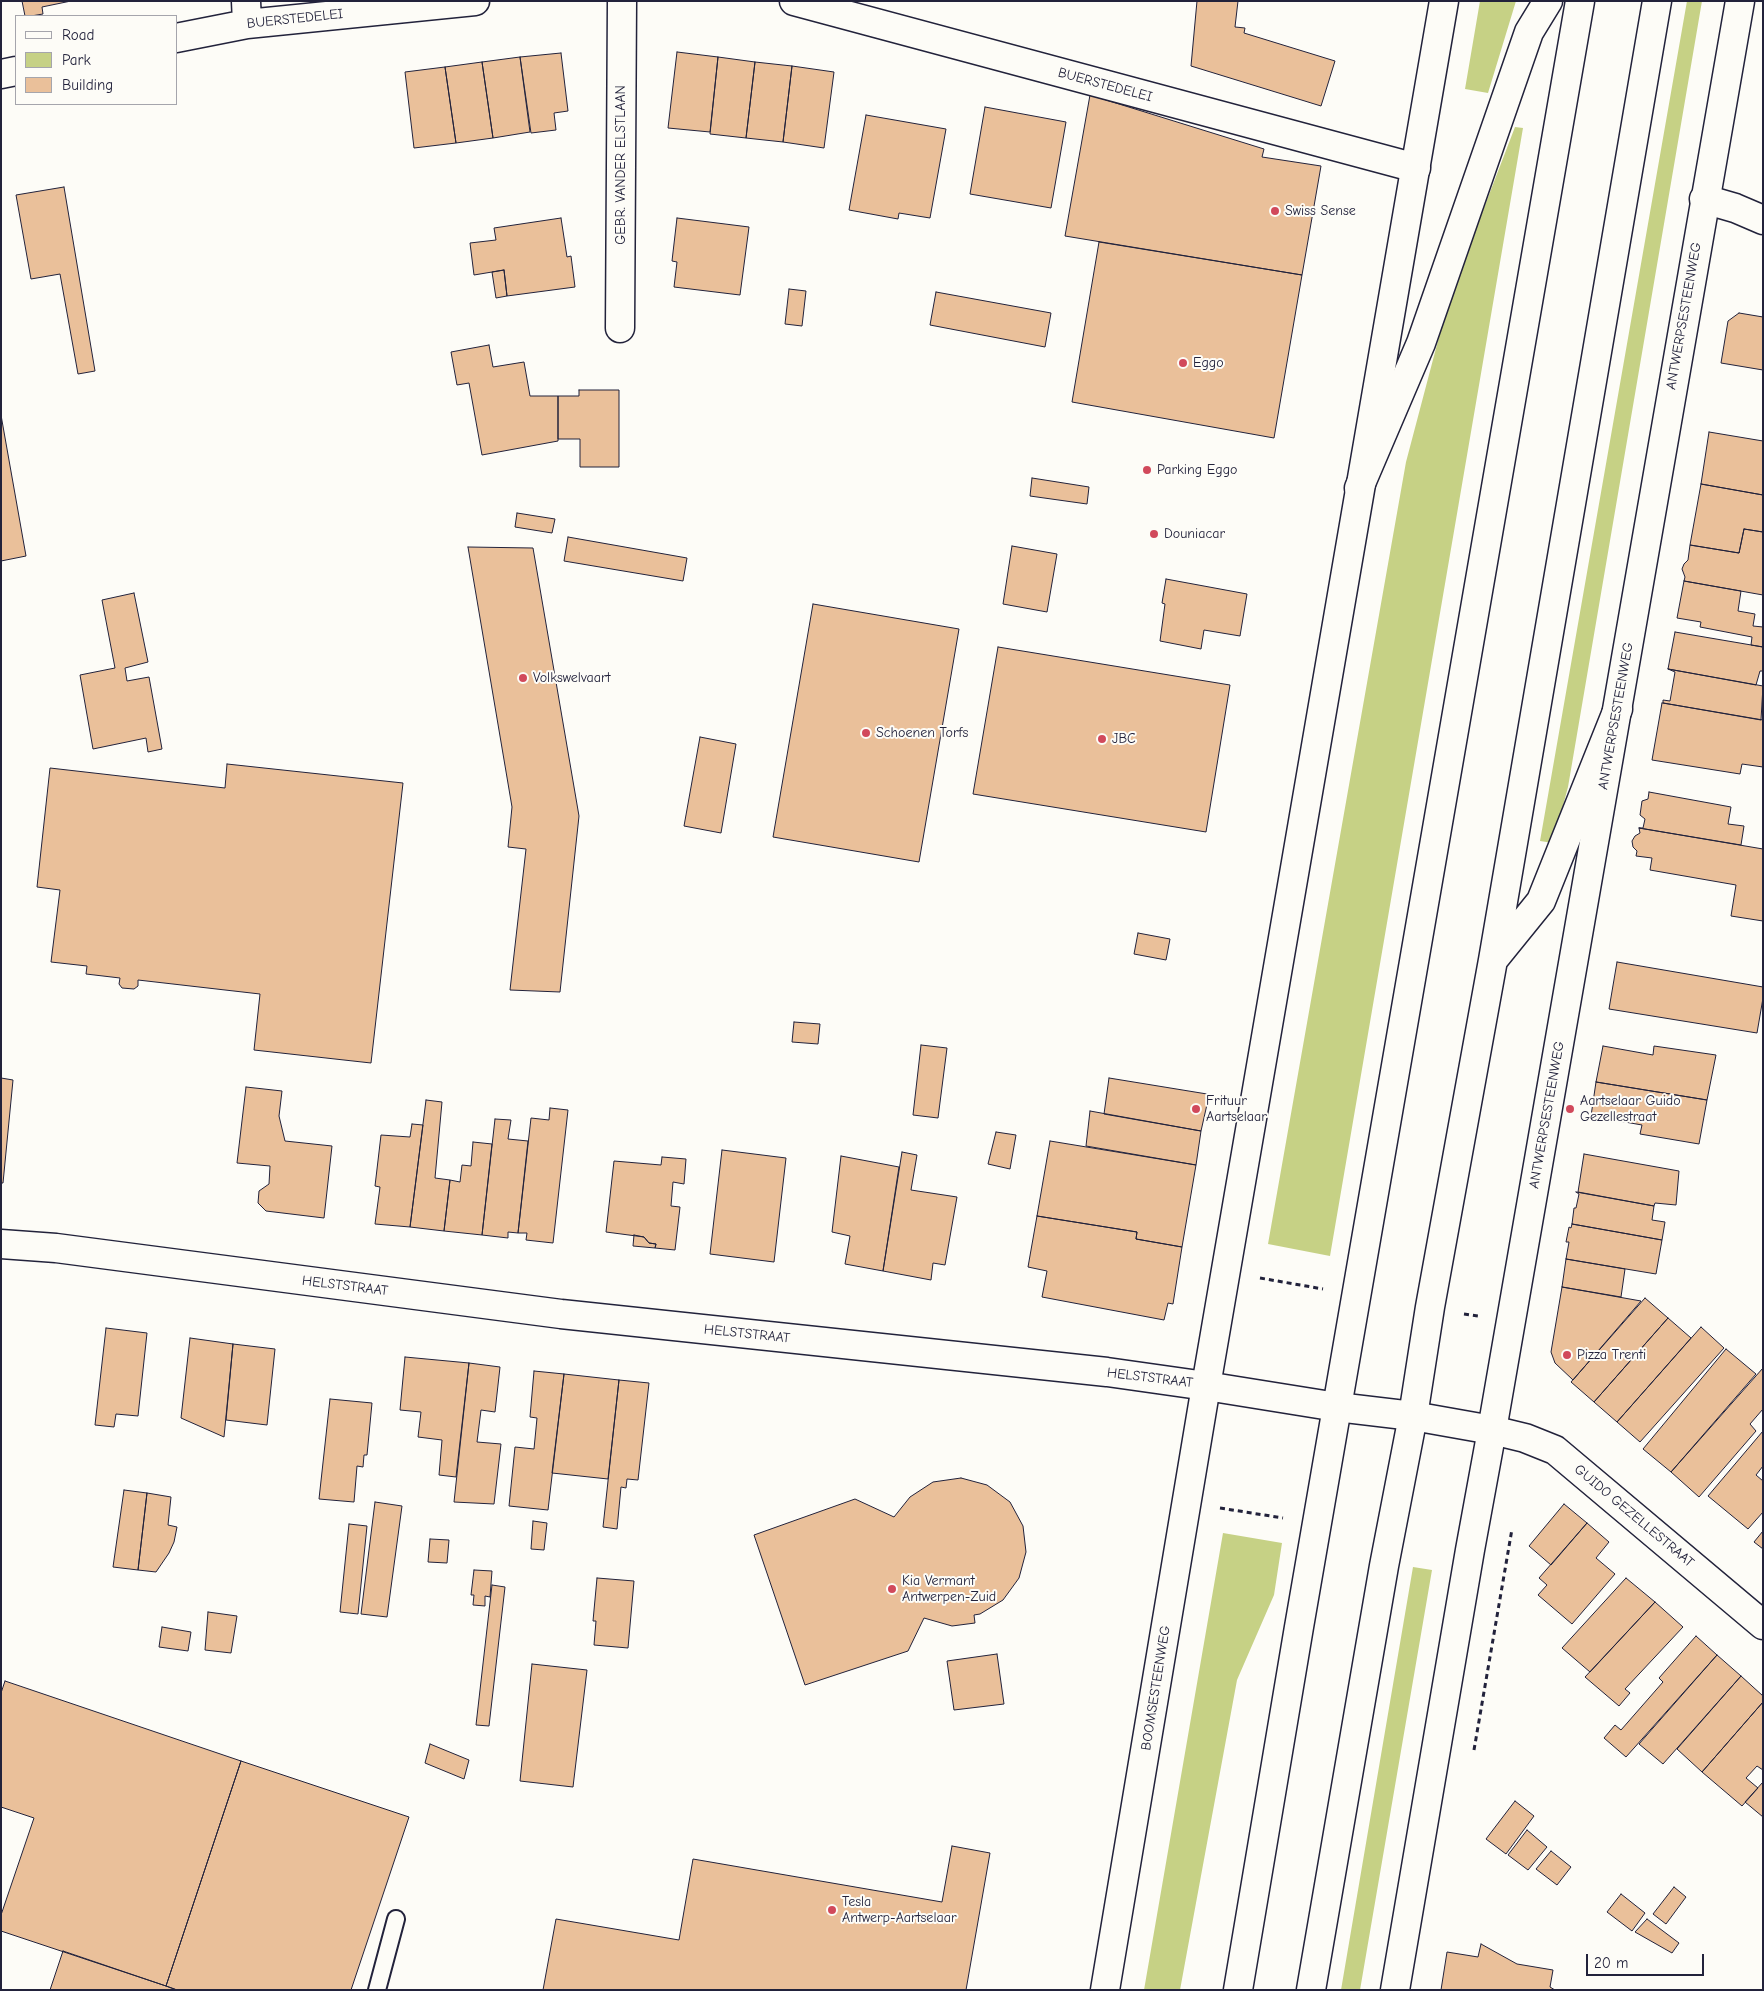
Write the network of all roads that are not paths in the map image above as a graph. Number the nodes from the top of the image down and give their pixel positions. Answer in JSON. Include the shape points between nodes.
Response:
{"nodes":[{"id":1,"x":475,"y":1,"type":"edge"},
{"id":2,"x":622,"y":1,"type":"edge"},
{"id":3,"x":794,"y":1,"type":"edge"},
{"id":4,"x":1444,"y":1,"type":"edge"},
{"id":5,"x":1548,"y":1,"type":"edge"},
{"id":6,"x":1580,"y":1,"type":"edge"},
{"id":7,"x":1657,"y":1,"type":"edge"},
{"id":8,"x":1740,"y":1,"type":"edge"},
{"id":9,"x":246,"y":13,"type":"edge"},
{"id":10,"x":178,"y":37,"type":"edge"},
{"id":11,"x":15,"y":71,"type":"edge"},
{"id":12,"x":1,"y":74,"type":"edge"},
{"id":13,"x":1416,"y":168,"type":"junction"},
{"id":14,"x":1704,"y":199,"type":"junction"},
{"id":15,"x":1763,"y":220,"type":"edge"},
{"id":16,"x":620,"y":328,"type":"dead end"},
{"id":17,"x":1359,"y":488,"type":"junction"},
{"id":18,"x":1618,"y":709,"type":"junction"},
{"id":19,"x":1493,"y":960,"type":"junction"},
{"id":20,"x":1,"y":1244,"type":"edge"},
{"id":21,"x":1206,"y":1386,"type":"junction"},
{"id":22,"x":1337,"y":1407,"type":"junction"},
{"id":23,"x":1413,"y":1416,"type":"junction"},
{"id":24,"x":1492,"y":1430,"type":"junction"},
{"id":25,"x":1763,"y":1626,"type":"edge"},
{"id":26,"x":396,"y":1919,"type":"dead end"},
{"id":27,"x":1243,"y":1960,"type":"junction"},
{"id":28,"x":377,"y":1990,"type":"edge"},
{"id":29,"x":1105,"y":1990,"type":"edge"},
{"id":30,"x":1218,"y":1990,"type":"edge"},
{"id":31,"x":1238,"y":1990,"type":"edge"},
{"id":32,"x":1311,"y":1990,"type":"edge"},
{"id":33,"x":1395,"y":1990,"type":"edge"}],
"edges":[{"from":1,"to":9,"type":"main road","name":"BUERSTEDELEI"},
{"from":2,"to":16,"type":"main road","name":"GEBR. VANDER ELSTLAAN"},
{"from":3,"to":13,"type":"main road","name":"BUERSTEDELEI"},
{"from":4,"to":13,"type":"main road"},
{"from":5,"to":17,"type":"main road","via":[[1529,32],[1420,343]]},
{"from":6,"to":22,"type":"main road"},
{"from":7,"to":19,"type":"main road"},
{"from":8,"to":14,"type":"main road","name":"ANTWERPSESTEENWEG"},
{"from":9,"to":10,"type":"main road","name":"BUERSTEDELEI"},
{"from":11,"to":12,"type":"main road"},
{"from":13,"to":17,"type":"main road"},
{"from":14,"to":15,"type":"main road"},
{"from":14,"to":18,"type":"main road","name":"ANTWERPSESTEENWEG"},
{"from":17,"to":21,"type":"main road"},
{"from":18,"to":19,"type":"main road","via":[[1541,901]]},
{"from":18,"to":24,"type":"main road","name":"ANTWERPSESTEENWEG"},
{"from":19,"to":23,"type":"main road"},
{"from":20,"to":21,"type":"main road","name":"HELSTSTRAAT","via":[[56,1248],[562,1314],[1097,1371]]},
{"from":21,"to":22,"type":"main road","name":"HELSTSTRAAT"},
{"from":21,"to":29,"type":"main road","name":"BOOMSESTEENWEG"},
{"from":22,"to":23,"type":"main road","name":"HELSTSTRAAT"},
{"from":22,"to":27,"type":"main road"},
{"from":23,"to":24,"type":"main road","name":"HELSTSTRAAT"},
{"from":23,"to":32,"type":"main road","via":[[1382,1576]]},
{"from":24,"to":25,"type":"main road","name":"GUIDO GEZELLESTRAAT","via":[[1555,1450]]},
{"from":24,"to":33,"type":"main road"},
{"from":26,"to":28,"type":"lane"},
{"from":27,"to":30,"type":"main road"},
{"from":27,"to":31,"type":"main road"}]}
